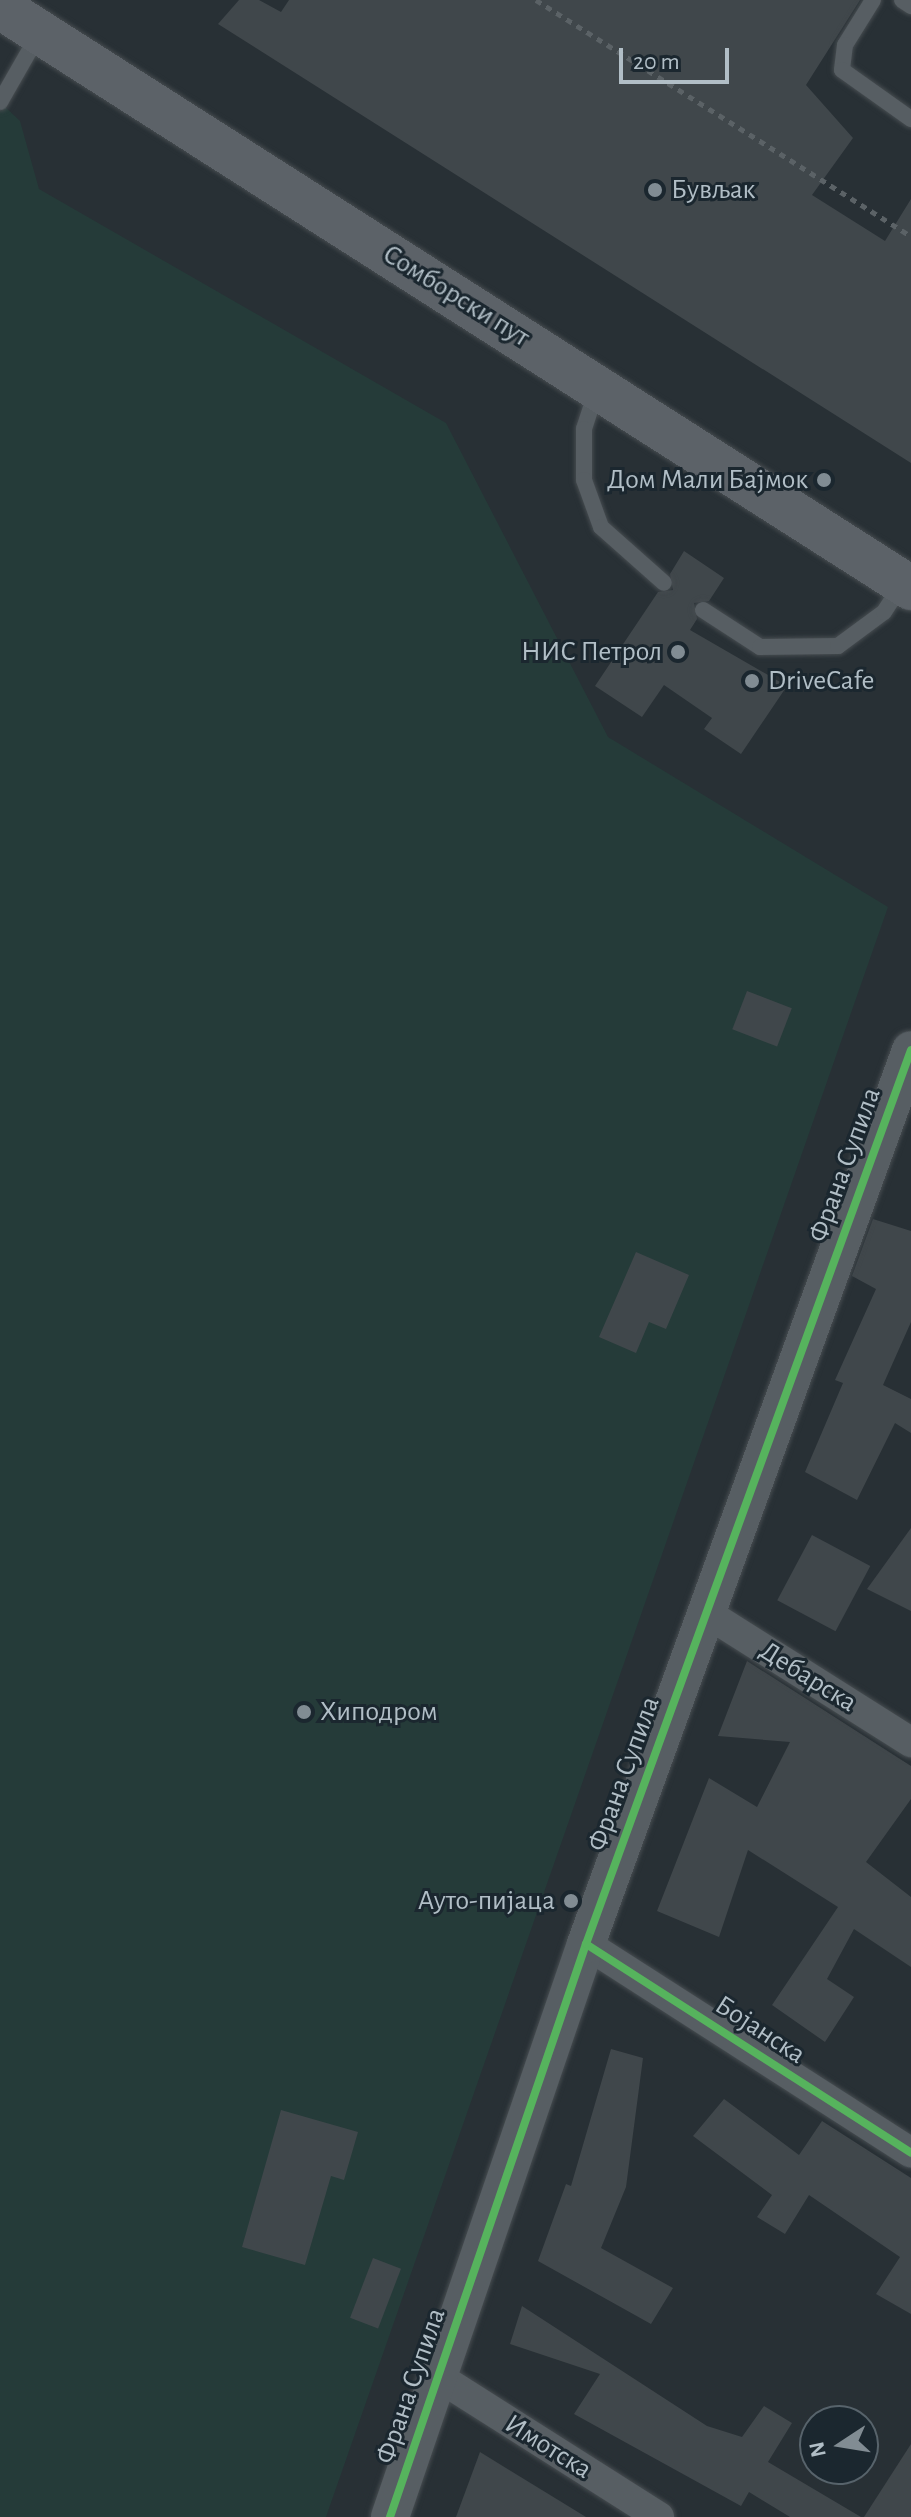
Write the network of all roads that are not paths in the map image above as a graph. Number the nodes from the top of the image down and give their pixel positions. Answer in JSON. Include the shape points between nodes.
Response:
{"nodes":[{"id":1,"x":873,"y":0,"type":"edge"},
{"id":2,"x":902,"y":0,"type":"edge"},
{"id":3,"x":911,"y":6,"type":"edge"},
{"id":4,"x":0,"y":7,"type":"edge"},
{"id":5,"x":40,"y":32,"type":"junction"},
{"id":6,"x":0,"y":102,"type":"edge"},
{"id":7,"x":911,"y":119,"type":"edge"},
{"id":8,"x":598,"y":386,"type":"junction"},
{"id":9,"x":664,"y":583,"type":"dead end"},
{"id":10,"x":907,"y":586,"type":"edge"},
{"id":11,"x":703,"y":610,"type":"dead end"},
{"id":12,"x":911,"y":1050,"type":"edge"},
{"id":13,"x":705,"y":1612,"type":"junction"},
{"id":14,"x":911,"y":1742,"type":"edge"},
{"id":15,"x":586,"y":1944,"type":"junction"},
{"id":16,"x":911,"y":2153,"type":"edge"},
{"id":17,"x":437,"y":2376,"type":"junction"},
{"id":18,"x":390,"y":2517,"type":"edge"},
{"id":19,"x":659,"y":2517,"type":"edge"}],
"edges":[{"from":1,"to":7,"type":"lane","via":[[845,45],[842,70]]},
{"from":2,"to":3,"type":"lane"},
{"from":4,"to":5,"type":"main road","name":"Сомборски пут"},
{"from":5,"to":6,"type":"lane"},
{"from":5,"to":8,"type":"main road","name":"Сомборски пут"},
{"from":8,"to":9,"type":"lane","via":[[584,429],[584,480],[601,527]]},
{"from":8,"to":10,"type":"main road","name":"Сомборски пут"},
{"from":10,"to":11,"type":"lane","via":[[884,612],[838,646],[760,647]]},
{"from":12,"to":13,"type":"street","name":"Франа Супила"},
{"from":13,"to":14,"type":"street","name":"Дебарска"},
{"from":13,"to":15,"type":"street","name":"Франа Супила"},
{"from":15,"to":16,"type":"street","name":"Бојанска"},
{"from":15,"to":17,"type":"street","name":"Франа Супила"},
{"from":17,"to":18,"type":"street","name":"Франа Супила"},
{"from":17,"to":19,"type":"street","name":"Имотска"}]}
